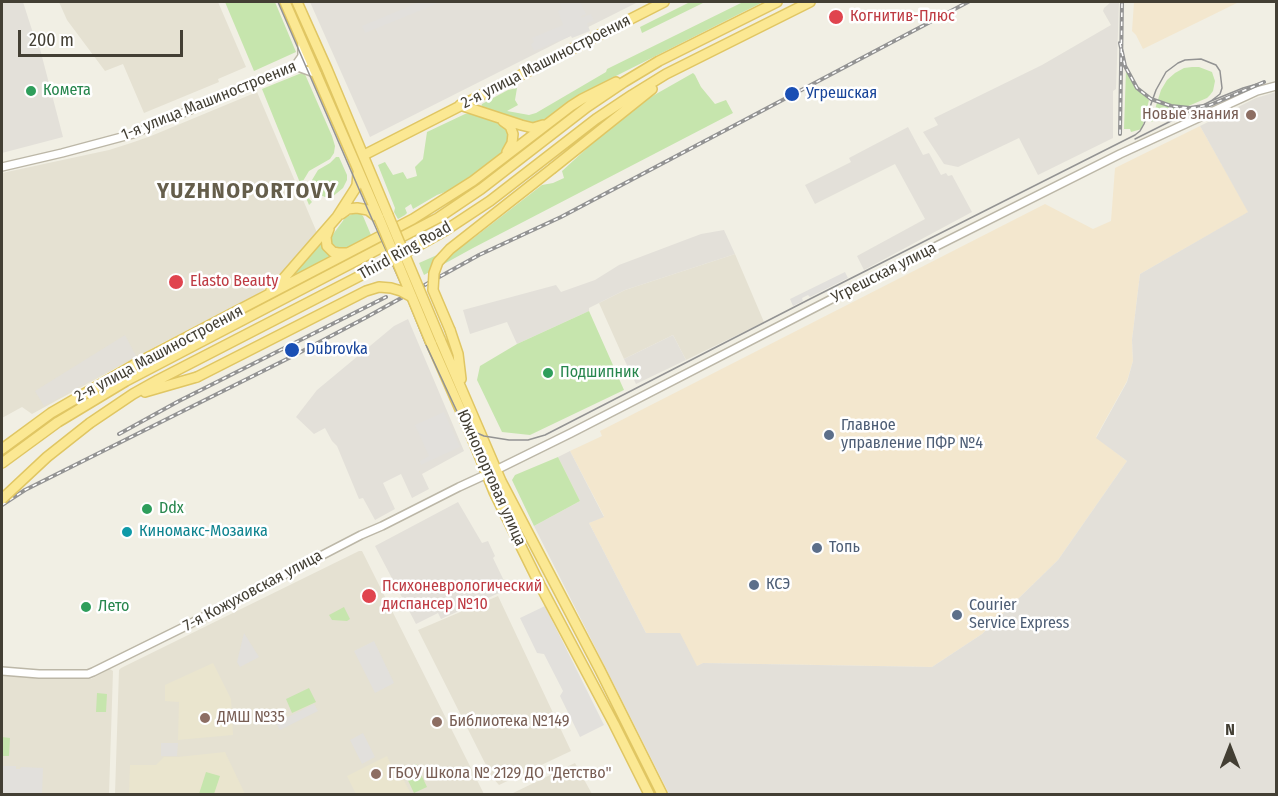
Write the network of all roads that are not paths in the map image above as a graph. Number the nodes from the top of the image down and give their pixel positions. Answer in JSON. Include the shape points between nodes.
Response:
{"nodes":[{"id":1,"x":285,"y":2,"type":"edge"},
{"id":2,"x":297,"y":2,"type":"edge"},
{"id":3,"x":664,"y":2,"type":"edge"},
{"id":4,"x":777,"y":2,"type":"edge"},
{"id":5,"x":810,"y":2,"type":"edge"},
{"id":6,"x":302,"y":40,"type":"junction"},
{"id":7,"x":315,"y":40,"type":"junction"},
{"id":8,"x":310,"y":60,"type":"junction"},
{"id":9,"x":659,"y":61,"type":"junction"},
{"id":10,"x":690,"y":62,"type":"junction"},
{"id":11,"x":295,"y":66,"type":"junction"},
{"id":12,"x":327,"y":69,"type":"junction"},
{"id":13,"x":317,"y":74,"type":"junction"},
{"id":14,"x":1276,"y":86,"type":"edge"},
{"id":15,"x":460,"y":105,"type":"junction"},
{"id":16,"x":498,"y":118,"type":"junction"},
{"id":17,"x":547,"y":123,"type":"junction"},
{"id":18,"x":378,"y":148,"type":"junction"},
{"id":19,"x":349,"y":149,"type":"junction"},
{"id":20,"x":364,"y":155,"type":"junction"},
{"id":21,"x":503,"y":157,"type":"junction"},
{"id":22,"x":2,"y":167,"type":"edge"},
{"id":23,"x":358,"y":171,"type":"junction"},
{"id":24,"x":376,"y":186,"type":"junction"},
{"id":25,"x":383,"y":217,"type":"junction"},
{"id":26,"x":335,"y":220,"type":"junction"},
{"id":27,"x":354,"y":250,"type":"junction"},
{"id":28,"x":412,"y":297,"type":"junction"},
{"id":29,"x":255,"y":303,"type":"junction"},
{"id":30,"x":435,"y":341,"type":"junction"},
{"id":31,"x":464,"y":393,"type":"junction"},
{"id":32,"x":111,"y":408,"type":"junction"},
{"id":33,"x":468,"y":415,"type":"junction"},
{"id":34,"x":47,"y":429,"type":"junction"},
{"id":35,"x":2,"y":451,"type":"edge"},
{"id":36,"x":2,"y":463,"type":"edge"},
{"id":37,"x":496,"y":470,"type":"junction"},
{"id":38,"x":486,"y":474,"type":"junction"},
{"id":39,"x":2,"y":500,"type":"edge"},
{"id":40,"x":2,"y":671,"type":"edge"},
{"id":41,"x":649,"y":795,"type":"edge"},
{"id":42,"x":662,"y":795,"type":"edge"}],
"edges":[{"from":1,"to":6,"type":"main road","name":"Южнопортовая улица"},
{"from":2,"to":7,"type":"main road","name":"Южнопортовая улица"},
{"from":3,"to":15,"type":"main road","name":"2-я улица Машиностроения"},
{"from":4,"to":9,"type":"main road","name":"Third Ring Road"},
{"from":5,"to":10,"type":"main road","name":"Third Ring Road"},
{"from":6,"to":8,"type":"main road","name":"Южнопортовая улица"},
{"from":6,"to":11,"type":"street","via":[[302,53]]},
{"from":7,"to":8,"type":"street"},
{"from":7,"to":12,"type":"main road","name":"Южнопортовая улица"},
{"from":8,"to":11,"type":"street","name":"1-я улица Машиностроения"},
{"from":8,"to":12,"type":"street"},
{"from":8,"to":13,"type":"main road","name":"Южнопортовая улица"},
{"from":9,"to":17,"type":"main road","name":"2-я улица Машиностроения","via":[[582,99]]},
{"from":9,"to":34,"type":"main road","name":"Third Ring Road","via":[[587,107],[438,218],[126,381]]},
{"from":10,"to":31,"type":"main road","bridge":true,"via":[[637,99],[438,262],[434,290],[458,354]]},
{"from":10,"to":32,"type":"main road","name":"Third Ring Road","via":[[604,113],[446,230]]},
{"from":11,"to":13,"type":"street"},
{"from":11,"to":22,"type":"street","name":"1-я улица Машиностроения","via":[[133,134]]},
{"from":12,"to":20,"type":"main road","name":"Южнопортовая улица"},
{"from":13,"to":19,"type":"main road","name":"Южнопортовая улица"},
{"from":14,"to":37,"type":"street","name":"Угрешская улица","via":[[1257,91],[1110,159]]},
{"from":15,"to":16,"type":"main road"},
{"from":15,"to":18,"type":"main road","name":"2-я улица Машиностроения"},
{"from":16,"to":17,"type":"main road","via":[[533,128]]},
{"from":16,"to":21,"type":"main road","via":[[510,126],[513,134],[511,147]]},
{"from":17,"to":21,"type":"main road","name":"2-я улица Машиностроения"},
{"from":18,"to":20,"type":"main road","name":"2-я улица Машиностроения"},
{"from":18,"to":24,"type":"main road","via":[[373,157]]},
{"from":19,"to":20,"type":"main road"},
{"from":19,"to":23,"type":"main road","name":"Южнопортовая улица"},
{"from":20,"to":23,"type":"main road"},
{"from":20,"to":24,"type":"main road","name":"Южнопортовая улица"},
{"from":21,"to":27,"type":"main road","name":"2-я улица Машиностроения","via":[[445,200]]},
{"from":23,"to":25,"type":"main road","name":"Южнопортовая улица"},
{"from":23,"to":26,"type":"main road","via":[[357,185]]},
{"from":24,"to":25,"type":"main road","name":"Южнопортовая улица"},
{"from":25,"to":26,"type":"main road","via":[[357,208],[348,209]]},
{"from":25,"to":28,"type":"main road","name":"Южнопортовая улица","bridge":true},
{"from":25,"to":30,"type":"main road","name":"Южнопортовая улица","bridge":true},
{"from":26,"to":27,"type":"main road","via":[[326,237],[327,246],[338,254]]},
{"from":26,"to":29,"type":"main road","via":[[277,286]]},
{"from":27,"to":29,"type":"main road","name":"2-я улица Машиностроения"},
{"from":28,"to":30,"type":"main road","name":"Южнопортовая улица","bridge":true},
{"from":28,"to":32,"type":"main road","bridge":true,"via":[[391,288],[366,291],[197,377],[145,392]]},
{"from":29,"to":35,"type":"main road","name":"2-я улица Машиностроения","via":[[97,386],[51,413]]},
{"from":30,"to":31,"type":"main road","name":"Южнопортовая улица"},
{"from":30,"to":33,"type":"main road","name":"Южнопортовая улица"},
{"from":31,"to":33,"type":"main road","name":"Южнопортовая улица"},
{"from":32,"to":39,"type":"main road","name":"Third Ring Road","bridge":true,"via":[[47,457]]},
{"from":33,"to":37,"type":"main road","name":"Южнопортовая улица"},
{"from":33,"to":38,"type":"main road","name":"Южнопортовая улица"},
{"from":34,"to":35,"type":"main road"},
{"from":34,"to":36,"type":"main road","name":"Third Ring Road"},
{"from":37,"to":38,"type":"street","name":"7-я Кожуховская улица"},
{"from":37,"to":42,"type":"main road","name":"Южнопортовая улица"},
{"from":38,"to":40,"type":"street","name":"7-я Кожуховская улица","via":[[93,672]]},
{"from":38,"to":41,"type":"main road","name":"Южнопортовая улица"}]}
